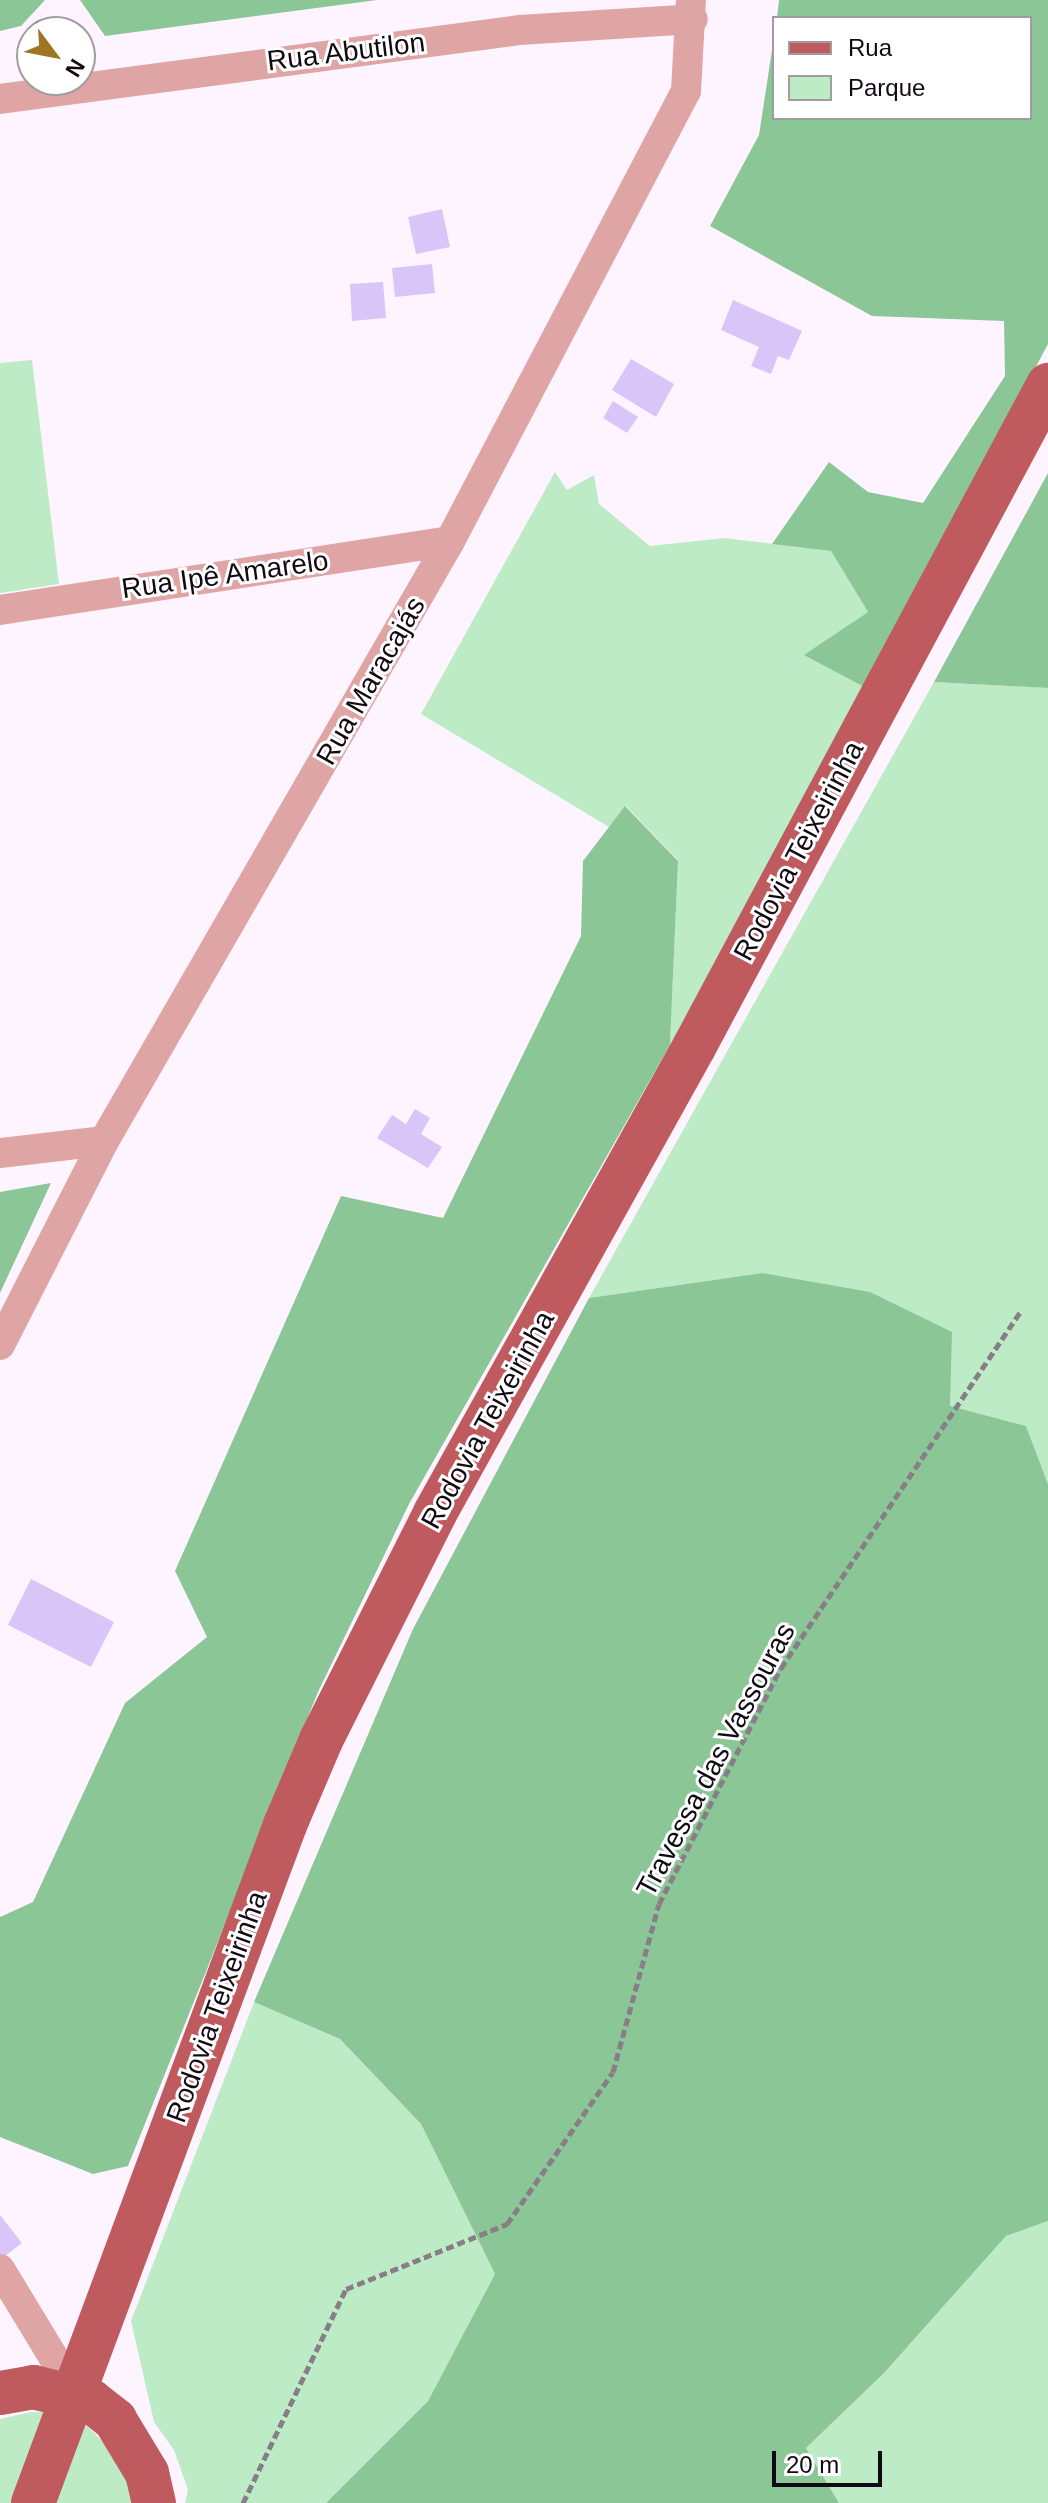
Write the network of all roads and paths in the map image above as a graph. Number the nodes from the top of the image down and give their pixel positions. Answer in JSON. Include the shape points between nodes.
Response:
{"nodes":[{"id":1,"x":692,"y":9,"type":"edge"},
{"id":2,"x":0,"y":99,"type":"edge"},
{"id":3,"x":1048,"y":385,"type":"edge"},
{"id":4,"x":450,"y":541,"type":"junction"},
{"id":5,"x":0,"y":610,"type":"edge"},
{"id":6,"x":104,"y":1141,"type":"junction"},
{"id":7,"x":0,"y":1153,"type":"edge"},
{"id":8,"x":1020,"y":1312,"type":"dead end"},
{"id":9,"x":0,"y":1345,"type":"edge"},
{"id":10,"x":0,"y":2269,"type":"edge"},
{"id":11,"x":0,"y":2393,"type":"edge"},
{"id":12,"x":75,"y":2393,"type":"junction"},
{"id":13,"x":33,"y":2503,"type":"edge"},
{"id":14,"x":154,"y":2503,"type":"edge"},
{"id":15,"x":243,"y":2503,"type":"edge"}],
"edges":[{"from":1,"to":2,"type":"street","name":"Rua Abutilon"},
{"from":1,"to":4,"type":"street","name":"Rua Maracajás","via":[[686,91]]},
{"from":3,"to":12,"type":"main road","name":"Rodovia Teixeirinha","via":[[694,1047],[435,1513],[321,1740]]},
{"from":4,"to":5,"type":"street","name":"Rua Ipê Amarelo"},
{"from":4,"to":6,"type":"street","name":"Rua Maracajás"},
{"from":6,"to":7,"type":"street"},
{"from":6,"to":9,"type":"street","name":"Rua Maracajás"},
{"from":8,"to":15,"type":"path","name":"Travessa das Vassouras","via":[[781,1668],[659,1904],[613,2072],[507,2224],[346,2289]]},
{"from":10,"to":12,"type":"street"},
{"from":11,"to":12,"type":"main road","via":[[33,2387]]},
{"from":12,"to":13,"type":"main road","name":"Rodovia Teixeirinha"},
{"from":12,"to":14,"type":"main road","via":[[115,2420],[147,2473]]}]}
